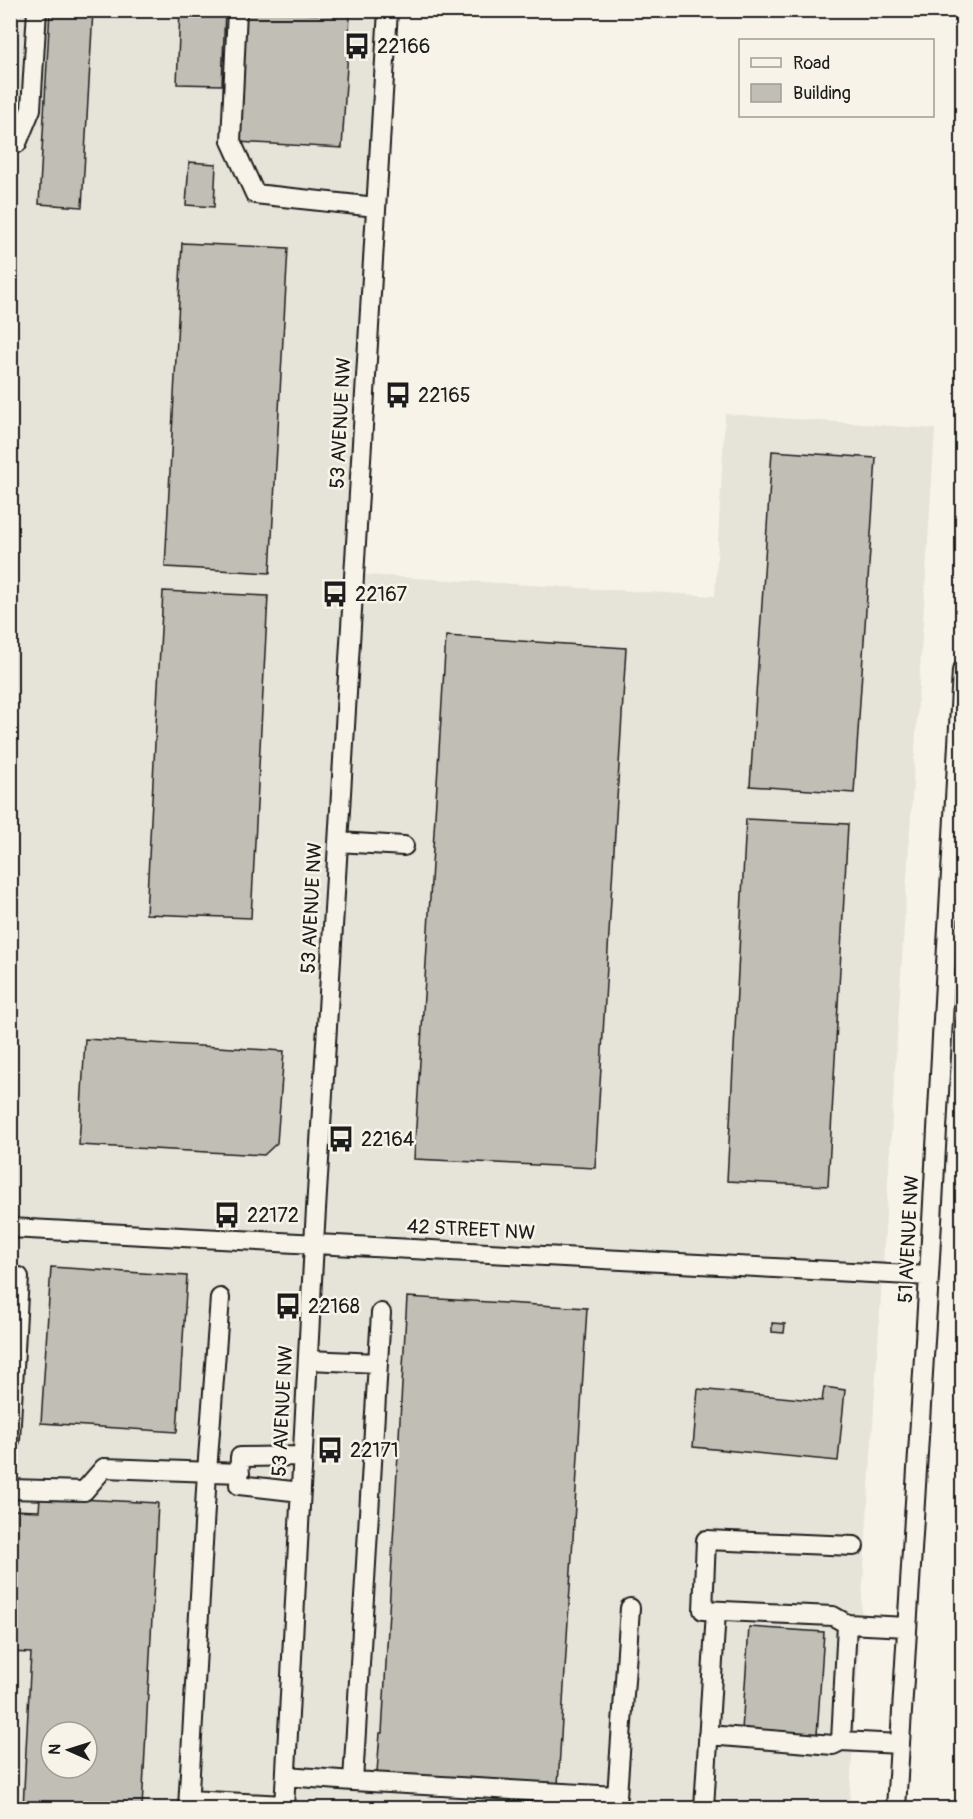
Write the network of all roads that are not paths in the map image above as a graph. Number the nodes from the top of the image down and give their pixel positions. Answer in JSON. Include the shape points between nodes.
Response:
{"nodes":[{"id":1,"x":36,"y":10,"type":"edge"},
{"id":2,"x":237,"y":10,"type":"edge"},
{"id":3,"x":388,"y":10,"type":"edge"},
{"id":4,"x":13,"y":147,"type":"edge"},
{"id":5,"x":376,"y":207,"type":"junction"},
{"id":6,"x":963,"y":671,"type":"edge"},
{"id":7,"x":338,"y":842,"type":"junction"},
{"id":8,"x":404,"y":846,"type":"dead end"},
{"id":9,"x":10,"y":1228,"type":"edge"},
{"id":10,"x":314,"y":1243,"type":"junction"},
{"id":11,"x":929,"y":1276,"type":"junction"},
{"id":12,"x":19,"y":1277,"type":"dead end"},
{"id":13,"x":220,"y":1298,"type":"dead end"},
{"id":14,"x":381,"y":1314,"type":"dead end"},
{"id":15,"x":308,"y":1360,"type":"junction"},
{"id":16,"x":378,"y":1363,"type":"junction"},
{"id":17,"x":10,"y":1440,"type":"edge"},
{"id":18,"x":303,"y":1456,"type":"junction"},
{"id":19,"x":207,"y":1472,"type":"junction"},
{"id":20,"x":240,"y":1473,"type":"junction"},
{"id":21,"x":10,"y":1489,"type":"edge"},
{"id":22,"x":301,"y":1492,"type":"junction"},
{"id":23,"x":854,"y":1545,"type":"dead end"},
{"id":24,"x":630,"y":1608,"type":"dead end"},
{"id":25,"x":716,"y":1611,"type":"junction"},
{"id":26,"x":847,"y":1624,"type":"junction"},
{"id":27,"x":908,"y":1628,"type":"junction"},
{"id":28,"x":708,"y":1735,"type":"junction"},
{"id":29,"x":841,"y":1741,"type":"junction"},
{"id":30,"x":900,"y":1744,"type":"junction"},
{"id":31,"x":286,"y":1776,"type":"junction"},
{"id":32,"x":353,"y":1781,"type":"junction"},
{"id":33,"x":189,"y":1804,"type":"edge"},
{"id":34,"x":284,"y":1807,"type":"edge"},
{"id":35,"x":704,"y":1809,"type":"edge"},
{"id":36,"x":896,"y":1809,"type":"edge"}],
"edges":[{"from":1,"to":4,"type":"street","via":[[31,109]]},
{"from":2,"to":5,"type":"street","via":[[231,141],[255,194]]},
{"from":3,"to":5,"type":"street","name":"53 AVENUE NW"},
{"from":5,"to":7,"type":"street","name":"53 AVENUE NW"},
{"from":6,"to":11,"type":"street","name":"51 AVENUE NW"},
{"from":7,"to":8,"type":"street"},
{"from":7,"to":10,"type":"street","name":"53 AVENUE NW"},
{"from":9,"to":10,"type":"street","name":"42 STREET NW"},
{"from":10,"to":11,"type":"street","name":"42 STREET NW"},
{"from":10,"to":15,"type":"street","name":"53 AVENUE NW"},
{"from":11,"to":27,"type":"street","name":"51 AVENUE NW"},
{"from":12,"to":17,"type":"street"},
{"from":13,"to":19,"type":"street"},
{"from":14,"to":16,"type":"street"},
{"from":15,"to":16,"type":"street"},
{"from":15,"to":18,"type":"street","name":"53 AVENUE NW"},
{"from":16,"to":32,"type":"street"},
{"from":18,"to":20,"type":"street","via":[[240,1457]]},
{"from":18,"to":22,"type":"street","name":"53 AVENUE NW"},
{"from":19,"to":20,"type":"street"},
{"from":19,"to":21,"type":"street","via":[[104,1467],[84,1491]]},
{"from":19,"to":33,"type":"street"},
{"from":20,"to":22,"type":"street","via":[[239,1485]]},
{"from":22,"to":31,"type":"street","name":"53 AVENUE NW"},
{"from":23,"to":25,"type":"street","via":[[706,1540],[703,1610]]},
{"from":24,"to":32,"type":"street","via":[[617,1797]]},
{"from":25,"to":26,"type":"street","via":[[833,1616]]},
{"from":25,"to":28,"type":"street"},
{"from":26,"to":27,"type":"street"},
{"from":26,"to":29,"type":"street"},
{"from":27,"to":30,"type":"street","name":"51 AVENUE NW"},
{"from":28,"to":29,"type":"street","via":[[832,1745]]},
{"from":28,"to":35,"type":"street"},
{"from":29,"to":30,"type":"street"},
{"from":30,"to":36,"type":"street","name":"51 AVENUE NW"},
{"from":31,"to":32,"type":"street"},
{"from":31,"to":34,"type":"street","name":"53 AVENUE NW"},
{"from":33,"to":34,"type":"street"}]}
